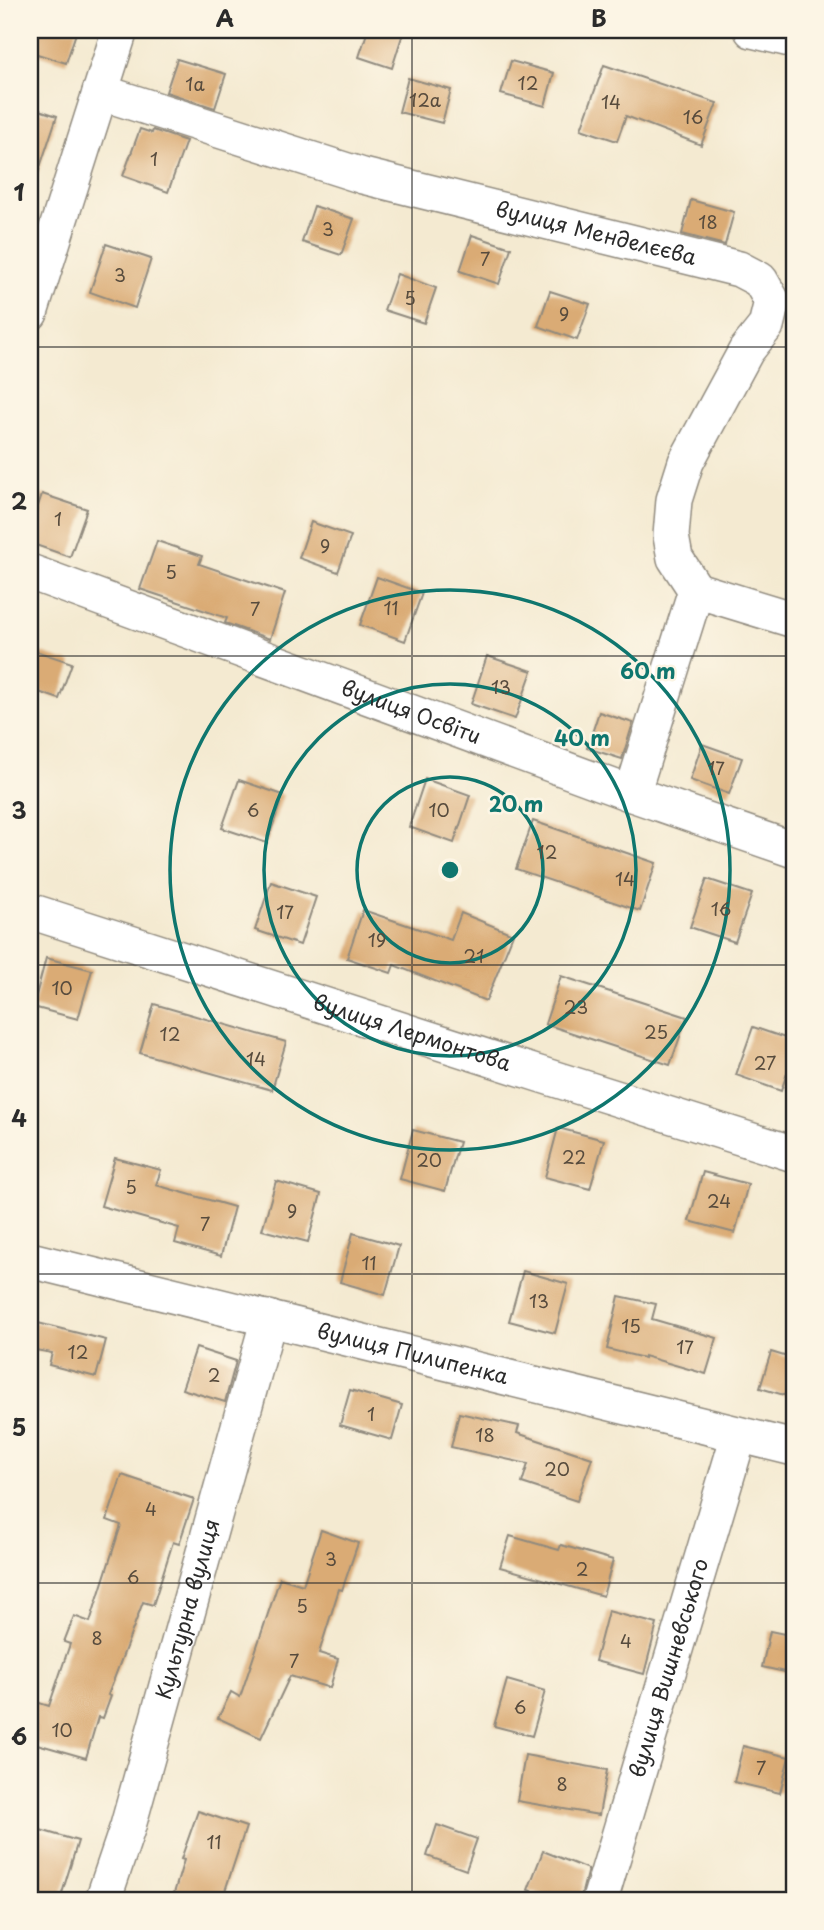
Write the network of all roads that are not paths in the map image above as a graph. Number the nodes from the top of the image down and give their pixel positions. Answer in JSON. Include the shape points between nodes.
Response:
{"nodes":[{"id":1,"x":120,"y":30,"type":"edge"},
{"id":2,"x":752,"y":30,"type":"edge"},
{"id":3,"x":794,"y":40,"type":"edge"},
{"id":4,"x":100,"y":92,"type":"junction"},
{"id":5,"x":30,"y":313,"type":"edge"},
{"id":6,"x":30,"y":572,"type":"edge"},
{"id":7,"x":696,"y":590,"type":"junction"},
{"id":8,"x":794,"y":620,"type":"edge"},
{"id":9,"x":632,"y":794,"type":"junction"},
{"id":10,"x":794,"y":850,"type":"edge"},
{"id":11,"x":30,"y":911,"type":"edge"},
{"id":12,"x":794,"y":1154,"type":"edge"},
{"id":13,"x":30,"y":1260,"type":"edge"},
{"id":14,"x":269,"y":1318,"type":"junction"},
{"id":15,"x":739,"y":1435,"type":"junction"},
{"id":16,"x":794,"y":1448,"type":"edge"},
{"id":17,"x":103,"y":1900,"type":"edge"},
{"id":18,"x":600,"y":1900,"type":"edge"}],
"edges":[{"from":1,"to":4,"type":"street"},
{"from":2,"to":3,"type":"street"},
{"from":4,"to":5,"type":"street"},
{"from":4,"to":7,"type":"street","name":"вулиця Менделєєва","via":[[352,173],[739,269],[760,281],[772,301],[766,326],[746,351],[686,462],[674,500],[671,537],[675,558]]},
{"from":6,"to":9,"type":"street","name":"вулиця Освіти"},
{"from":7,"to":8,"type":"street"},
{"from":7,"to":9,"type":"street"},
{"from":9,"to":10,"type":"street","name":"вулиця Освіти"},
{"from":11,"to":12,"type":"street","name":"вулиця Лермонтова"},
{"from":13,"to":14,"type":"street","name":"вулиця Пилипенка"},
{"from":14,"to":15,"type":"street","name":"вулиця Пилипенка"},
{"from":14,"to":17,"type":"street","name":"Культурна вулиця","via":[[132,1813]]},
{"from":15,"to":16,"type":"street","name":"вулиця Пилипенка"},
{"from":15,"to":18,"type":"street","name":"вулиця Вишневського"}]}
